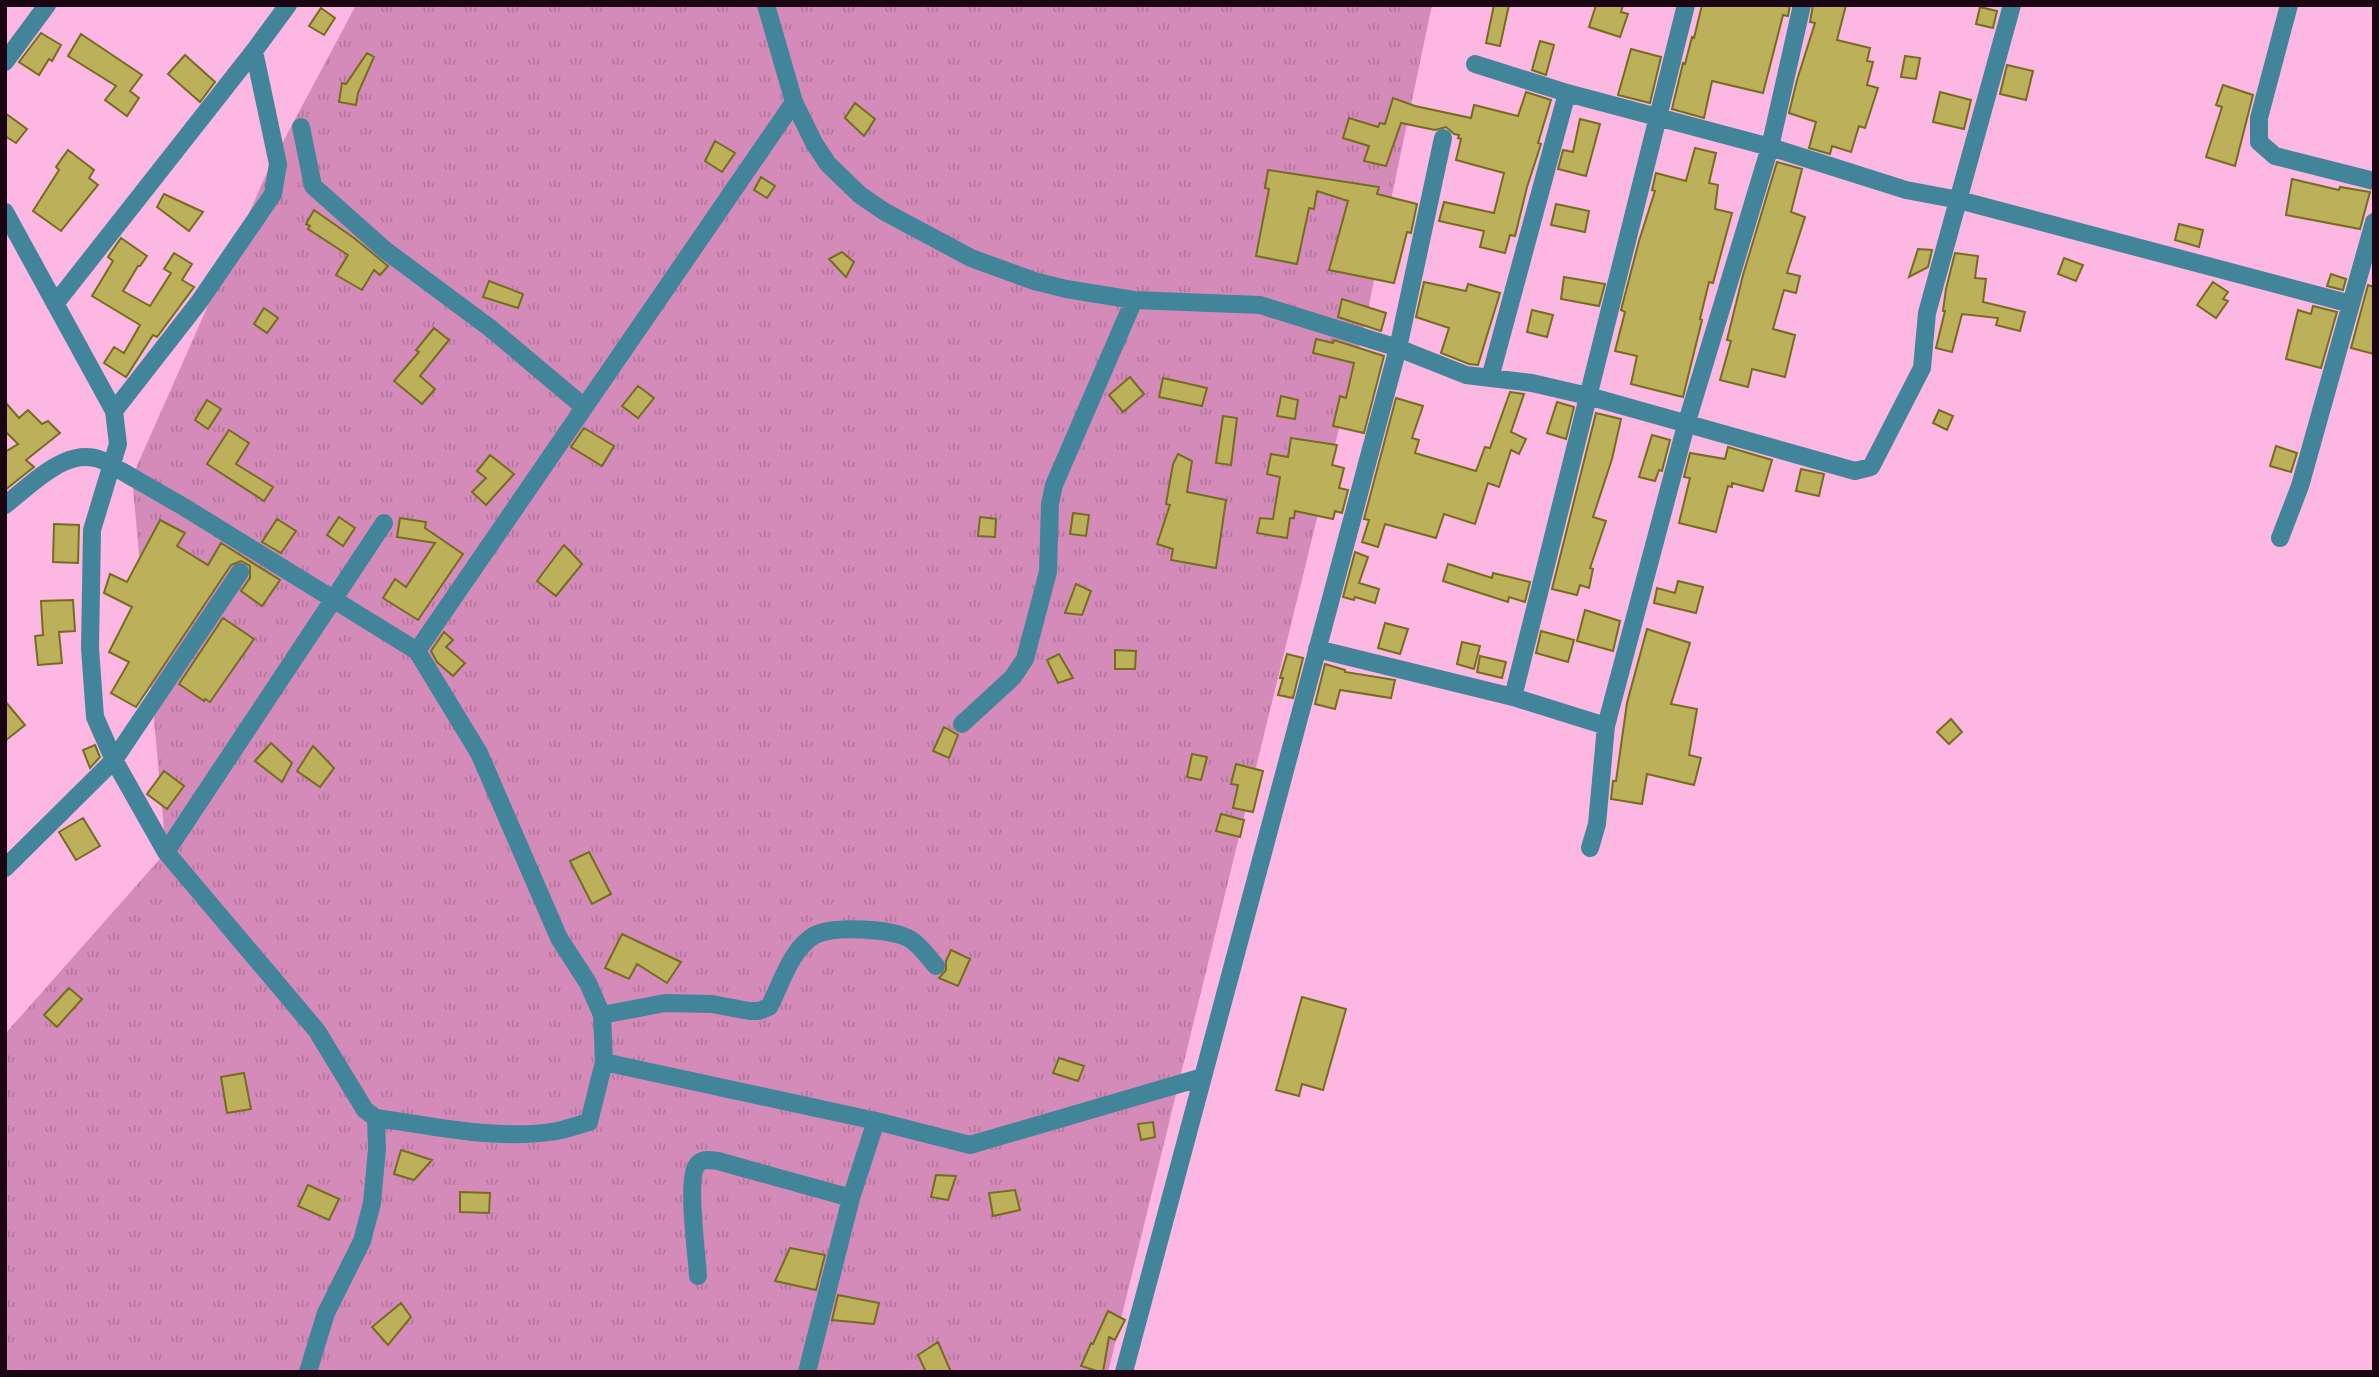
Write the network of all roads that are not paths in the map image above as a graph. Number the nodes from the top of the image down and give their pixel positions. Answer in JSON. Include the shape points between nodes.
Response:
{"nodes":[{"id":1,"x":47,"y":5,"type":"edge"},
{"id":2,"x":288,"y":5,"type":"edge"},
{"id":3,"x":766,"y":5,"type":"edge"},
{"id":4,"x":1686,"y":5,"type":"edge"},
{"id":5,"x":1802,"y":5,"type":"edge"},
{"id":6,"x":2012,"y":5,"type":"edge"},
{"id":7,"x":2289,"y":5,"type":"edge"},
{"id":8,"x":254,"y":51,"type":"junction"},
{"id":9,"x":5,"y":62,"type":"edge"},
{"id":10,"x":1475,"y":64,"type":"dead end"},
{"id":11,"x":1567,"y":93,"type":"junction"},
{"id":12,"x":793,"y":102,"type":"junction"},
{"id":13,"x":1658,"y":118,"type":"junction"},
{"id":14,"x":301,"y":127,"type":"dead end"},
{"id":15,"x":1443,"y":138,"type":"dead end"},
{"id":16,"x":1770,"y":147,"type":"junction"},
{"id":17,"x":2374,"y":181,"type":"edge"},
{"id":18,"x":1959,"y":200,"type":"junction"},
{"id":19,"x":5,"y":212,"type":"edge"},
{"id":20,"x":2374,"y":222,"type":"edge"},
{"id":21,"x":1134,"y":300,"type":"junction"},
{"id":22,"x":55,"y":304,"type":"junction"},
{"id":23,"x":2351,"y":304,"type":"junction"},
{"id":24,"x":1398,"y":348,"type":"junction"},
{"id":25,"x":1490,"y":378,"type":"junction"},
{"id":26,"x":1588,"y":396,"type":"junction"},
{"id":27,"x":584,"y":407,"type":"junction"},
{"id":28,"x":114,"y":411,"type":"junction"},
{"id":29,"x":1686,"y":425,"type":"junction"},
{"id":30,"x":111,"y":466,"type":"junction"},
{"id":31,"x":5,"y":505,"type":"edge"},
{"id":32,"x":384,"y":523,"type":"dead end"},
{"id":33,"x":2280,"y":538,"type":"dead end"},
{"id":34,"x":240,"y":572,"type":"dead end"},
{"id":35,"x":333,"y":598,"type":"junction"},
{"id":36,"x":1317,"y":649,"type":"junction"},
{"id":37,"x":417,"y":651,"type":"junction"},
{"id":38,"x":1513,"y":697,"type":"junction"},
{"id":39,"x":962,"y":724,"type":"dead end"},
{"id":40,"x":1606,"y":726,"type":"junction"},
{"id":41,"x":114,"y":760,"type":"junction"},
{"id":42,"x":1590,"y":848,"type":"dead end"},
{"id":43,"x":166,"y":852,"type":"junction"},
{"id":44,"x":5,"y":868,"type":"edge"},
{"id":45,"x":936,"y":966,"type":"dead end"},
{"id":46,"x":602,"y":1015,"type":"junction"},
{"id":47,"x":604,"y":1062,"type":"junction"},
{"id":48,"x":1203,"y":1077,"type":"junction"},
{"id":49,"x":376,"y":1118,"type":"junction"},
{"id":50,"x":876,"y":1121,"type":"junction"},
{"id":51,"x":851,"y":1198,"type":"junction"},
{"id":52,"x":698,"y":1276,"type":"dead end"},
{"id":53,"x":308,"y":1372,"type":"edge"},
{"id":54,"x":807,"y":1372,"type":"edge"},
{"id":55,"x":1124,"y":1372,"type":"edge"}],
"edges":[{"from":1,"to":9,"type":"street"},
{"from":2,"to":8,"type":"street"},
{"from":3,"to":12,"type":"street"},
{"from":4,"to":13,"type":"street"},
{"from":5,"to":16,"type":"street"},
{"from":6,"to":18,"type":"street"},
{"from":7,"to":17,"type":"street","via":[[2259,118],[2259,142],[2275,156]]},
{"from":8,"to":22,"type":"street"},
{"from":8,"to":28,"type":"street","via":[[278,164],[274,194],[199,302]]},
{"from":10,"to":11,"type":"street"},
{"from":11,"to":13,"type":"street"},
{"from":11,"to":25,"type":"street"},
{"from":12,"to":21,"type":"street","via":[[814,143],[842,180],[909,226],[971,258],[1034,281]]},
{"from":12,"to":27,"type":"street"},
{"from":13,"to":16,"type":"street"},
{"from":13,"to":26,"type":"street"},
{"from":14,"to":27,"type":"street","via":[[313,186],[385,250],[490,328]]},
{"from":15,"to":24,"type":"street"},
{"from":16,"to":18,"type":"street","via":[[1906,190]]},
{"from":16,"to":29,"type":"street"},
{"from":18,"to":23,"type":"street"},
{"from":18,"to":29,"type":"street","via":[[1927,313],[1922,368],[1871,467],[1855,471]]},
{"from":19,"to":22,"type":"street"},
{"from":20,"to":23,"type":"street"},
{"from":21,"to":24,"type":"street","via":[[1260,305]]},
{"from":21,"to":39,"type":"street","via":[[1054,485],[1048,572],[1026,659]]},
{"from":22,"to":28,"type":"street"},
{"from":23,"to":33,"type":"street","via":[[2300,486]]},
{"from":24,"to":25,"type":"street","via":[[1466,375]]},
{"from":24,"to":36,"type":"street"},
{"from":25,"to":26,"type":"street"},
{"from":26,"to":29,"type":"street"},
{"from":26,"to":38,"type":"street"},
{"from":27,"to":37,"type":"street"},
{"from":28,"to":30,"type":"street","via":[[118,444]]},
{"from":29,"to":40,"type":"street"},
{"from":30,"to":31,"type":"street","via":[[95,457],[70,458]]},
{"from":30,"to":35,"type":"street"},
{"from":30,"to":41,"type":"street","via":[[92,530],[90,648],[95,717]]},
{"from":32,"to":35,"type":"street"},
{"from":34,"to":41,"type":"street"},
{"from":35,"to":37,"type":"street"},
{"from":35,"to":43,"type":"street"},
{"from":36,"to":38,"type":"street"},
{"from":36,"to":48,"type":"street"},
{"from":37,"to":46,"type":"street","via":[[479,753],[559,938]]},
{"from":38,"to":40,"type":"street"},
{"from":40,"to":42,"type":"street","via":[[1597,824]]},
{"from":41,"to":43,"type":"street"},
{"from":41,"to":44,"type":"street"},
{"from":43,"to":49,"type":"street","via":[[317,1031],[365,1111]]},
{"from":45,"to":46,"type":"street","via":[[914,941],[901,934],[837,931],[815,935],[803,947],[787,966],[769,1007],[759,1011],[665,1003]]},
{"from":46,"to":47,"type":"street"},
{"from":47,"to":49,"type":"street","via":[[589,1122],[557,1131],[484,1132]]},
{"from":47,"to":50,"type":"street"},
{"from":48,"to":50,"type":"street","via":[[970,1145]]},
{"from":48,"to":55,"type":"street"},
{"from":49,"to":53,"type":"street","via":[[372,1203],[362,1241],[326,1313]]},
{"from":50,"to":51,"type":"street"},
{"from":51,"to":52,"type":"street","via":[[703,1160],[695,1166],[691,1182]]},
{"from":51,"to":54,"type":"street"}]}
